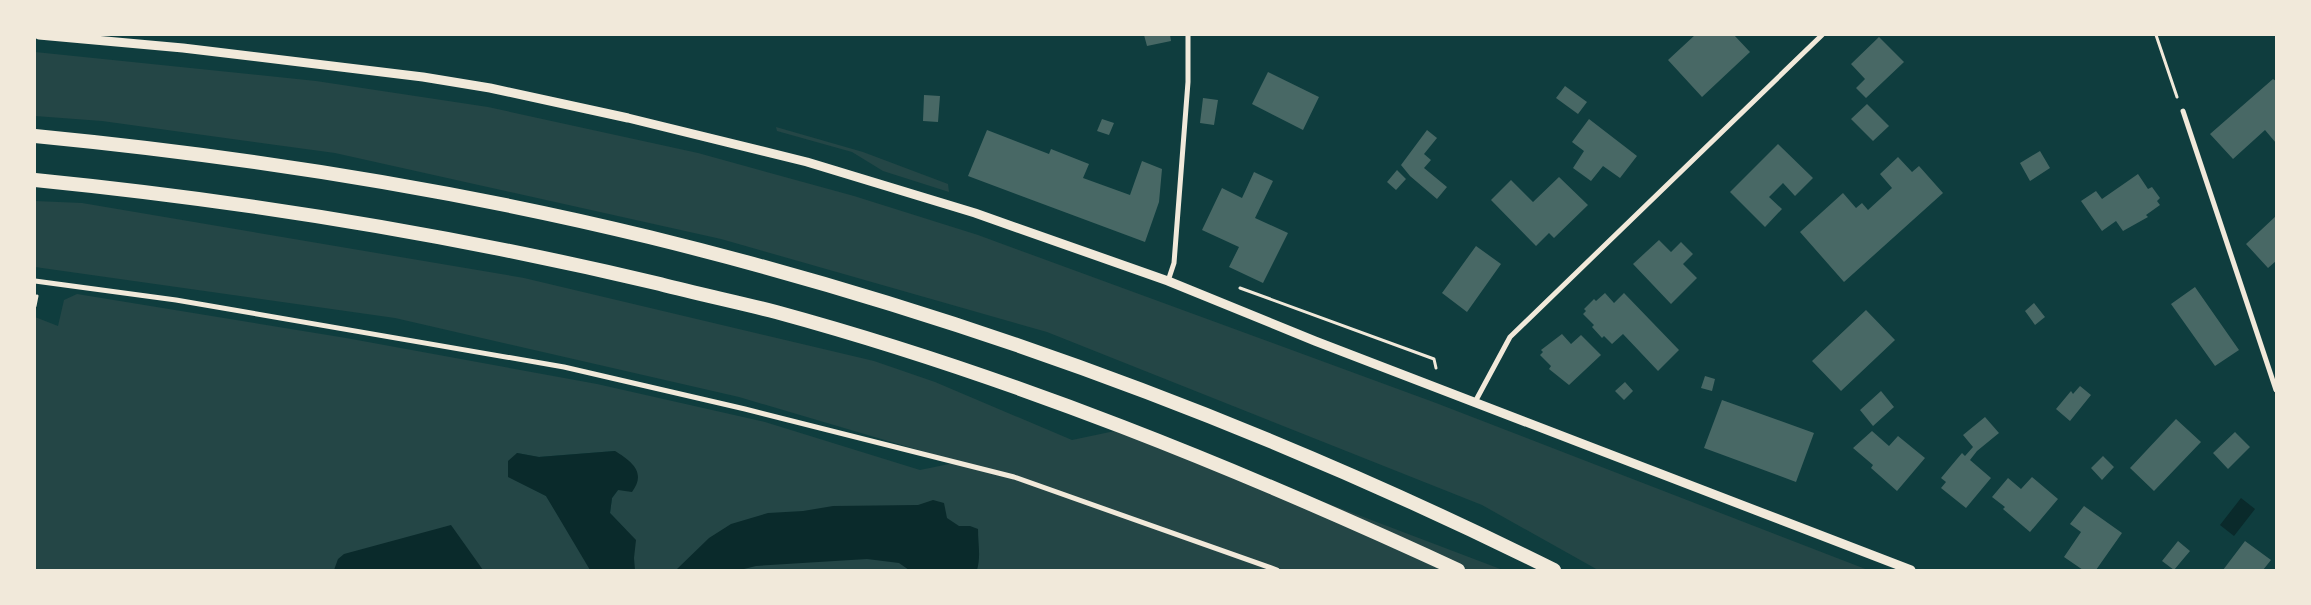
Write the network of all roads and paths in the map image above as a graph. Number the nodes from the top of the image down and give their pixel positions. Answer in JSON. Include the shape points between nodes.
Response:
{"nodes":[{"id":1,"x":39,"y":35,"type":"edge"},
{"id":2,"x":1188,"y":35,"type":"edge"},
{"id":3,"x":1822,"y":35,"type":"edge"},
{"id":4,"x":2156,"y":35,"type":"edge"},
{"id":5,"x":2183,"y":111,"type":"joint"},
{"id":6,"x":35,"y":136,"type":"edge"},
{"id":7,"x":35,"y":180,"type":"edge"},
{"id":8,"x":35,"y":281,"type":"edge"},
{"id":9,"x":1168,"y":281,"type":"junction"},
{"id":10,"x":2276,"y":390,"type":"edge"},
{"id":11,"x":1475,"y":402,"type":"junction"},
{"id":12,"x":1276,"y":570,"type":"edge"},
{"id":13,"x":1458,"y":570,"type":"edge"},
{"id":14,"x":1554,"y":570,"type":"edge"},
{"id":15,"x":1911,"y":570,"type":"edge"}],
"edges":[{"from":1,"to":9,"type":"street","via":[[375,70],[490,88],[628,118],[835,171],[975,213]]},
{"from":2,"to":9,"type":"street","via":[[1188,82],[1174,263]]},
{"from":3,"to":11,"type":"street","via":[[1510,337]]},
{"from":4,"to":5,"type":"path"},
{"from":5,"to":10,"type":"street"},
{"from":6,"to":14,"type":"highway","via":[[174,152],[440,193],[645,236],[814,281],[1023,346],[1224,420],[1356,476]]},
{"from":7,"to":13,"type":"highway","via":[[142,191],[349,220],[545,257],[775,312],[941,362],[1065,405],[1333,512]]},
{"from":8,"to":12,"type":"street","via":[[176,300],[564,368],[736,407],[1014,477]]},
{"from":9,"to":11,"type":"street"},
{"from":11,"to":15,"type":"street"}]}
